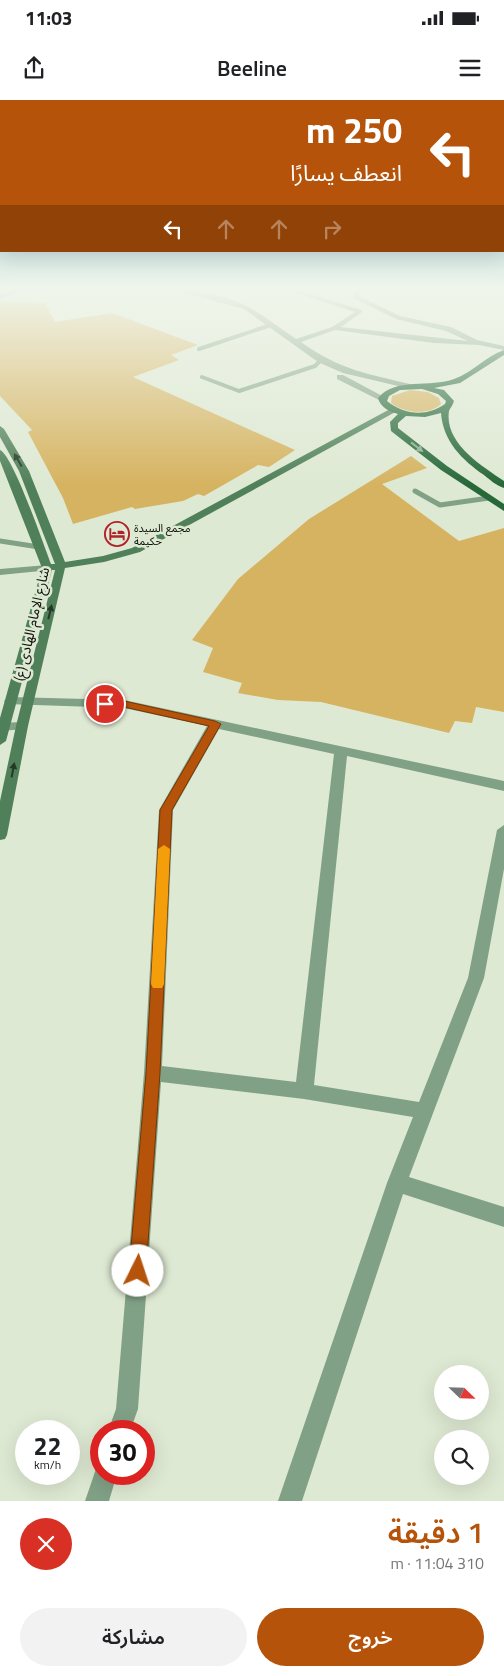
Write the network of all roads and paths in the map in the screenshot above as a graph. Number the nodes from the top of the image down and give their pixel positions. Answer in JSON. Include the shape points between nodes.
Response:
{"nodes":[{"id":1,"x":313,"y":354,"type":"edge"},
{"id":2,"x":497,"y":354,"type":"edge"},
{"id":3,"x":321,"y":360,"type":"junction"},
{"id":4,"x":202,"y":377,"type":"dead end"},
{"id":5,"x":457,"y":380,"type":"junction"},
{"id":6,"x":411,"y":387,"type":"junction"},
{"id":7,"x":422,"y":387,"type":"junction"},
{"id":8,"x":447,"y":396,"type":"junction"},
{"id":9,"x":382,"y":398,"type":"junction"},
{"id":10,"x":445,"y":410,"type":"junction"},
{"id":11,"x":400,"y":412,"type":"junction"},
{"id":12,"x":0,"y":430,"type":"edge"},
{"id":13,"x":0,"y":453,"type":"edge"},
{"id":14,"x":472,"y":463,"type":"junction"},
{"id":15,"x":444,"y":468,"type":"junction"},
{"id":16,"x":504,"y":485,"type":"edge"},
{"id":17,"x":415,"y":491,"type":"dead end"},
{"id":18,"x":489,"y":498,"type":"junction"},
{"id":19,"x":504,"y":508,"type":"edge"},
{"id":20,"x":0,"y":541,"type":"edge"},
{"id":21,"x":39,"y":547,"type":"junction"},
{"id":22,"x":61,"y":565,"type":"junction"},
{"id":23,"x":46,"y":568,"type":"junction"},
{"id":24,"x":0,"y":572,"type":"edge"},
{"id":25,"x":10,"y":702,"type":"junction"},
{"id":26,"x":28,"y":702,"type":"junction"},
{"id":27,"x":215,"y":724,"type":"junction"},
{"id":28,"x":22,"y":726,"type":"junction"},
{"id":29,"x":2,"y":727,"type":"edge"},
{"id":30,"x":0,"y":741,"type":"edge"},
{"id":31,"x":341,"y":750,"type":"junction"},
{"id":32,"x":504,"y":786,"type":"edge"},
{"id":33,"x":504,"y":830,"type":"edge"},
{"id":34,"x":0,"y":835,"type":"edge"},
{"id":35,"x":153,"y":1073,"type":"junction"},
{"id":36,"x":304,"y":1091,"type":"junction"},
{"id":37,"x":425,"y":1111,"type":"junction"},
{"id":38,"x":397,"y":1183,"type":"junction"},
{"id":39,"x":504,"y":1217,"type":"edge"},
{"id":40,"x":123,"y":1420,"type":"edge"},
{"id":41,"x":102,"y":1485,"type":"edge"},
{"id":42,"x":96,"y":1501,"type":"edge"},
{"id":43,"x":290,"y":1501,"type":"edge"}],
"edges":[{"from":1,"to":3,"type":"street"},
{"from":2,"to":5,"type":"main road"},
{"from":3,"to":4,"type":"lane","via":[[315,366],[239,391]]},
{"from":3,"to":6,"type":"street","via":[[346,371]]},
{"from":3,"to":9,"type":"street","via":[[333,373]]},
{"from":5,"to":7,"type":"main road"},
{"from":5,"to":8,"type":"main road"},
{"from":6,"to":7,"type":"main road"},
{"from":6,"to":9,"type":"main road","via":[[392,390]]},
{"from":7,"to":8,"type":"main road"},
{"from":8,"to":10,"type":"main road","via":[[450,401]]},
{"from":9,"to":11,"type":"main road","via":[[387,407]]},
{"from":10,"to":11,"type":"main road","via":[[427,414]]},
{"from":10,"to":14,"type":"main road","via":[[444,420],[450,438]]},
{"from":11,"to":15,"type":"main road","one_way":true,"via":[[394,429]]},
{"from":11,"to":22,"type":"main road","via":[[136,550],[104,559]]},
{"from":22,"to":12,"type":"main road","name":"شارع الإمام الهادی (ع)","one_way":true,"via":[[24,471]]},
{"from":13,"to":21,"type":"main road","name":"شارع الإمام الهادی (ع)"},
{"from":14,"to":15,"type":"main road"},
{"from":14,"to":16,"type":"main road"},
{"from":15,"to":18,"type":"main road"},
{"from":17,"to":18,"type":"lane","via":[[440,505]]},
{"from":18,"to":19,"type":"main road"},
{"from":20,"to":21,"type":"lane"},
{"from":21,"to":23,"type":"main road","name":"شارع الإمام الهادی (ع)"},
{"from":22,"to":23,"type":"main road"},
{"from":26,"to":22,"type":"main road","name":"شارع الإمام الهادی (ع)","one_way":true},
{"from":23,"to":24,"type":"street"},
{"from":23,"to":25,"type":"main road","name":"شارع الإمام الهادی (ع)"},
{"from":25,"to":26,"type":"street"},
{"from":25,"to":29,"type":"main road","name":"شارع الإمام الهادی (ع)"},
{"from":26,"to":27,"type":"street","via":[[124,704]]},
{"from":26,"to":28,"type":"main road","name":"شارع الإمام الهادی (ع)"},
{"from":27,"to":31,"type":"street"},
{"from":27,"to":35,"type":"street","via":[[166,810]]},
{"from":28,"to":29,"type":"street"},
{"from":34,"to":28,"type":"main road","name":"شارع الإمام الهادی (ع)","one_way":true},
{"from":29,"to":30,"type":"main road","name":"شارع الإمام الهادی (ع)"},
{"from":31,"to":32,"type":"street"},
{"from":31,"to":36,"type":"street"},
{"from":33,"to":37,"type":"street","via":[[476,978]]},
{"from":35,"to":36,"type":"street"},
{"from":35,"to":40,"type":"street","via":[[127,1409]]},
{"from":36,"to":37,"type":"street"},
{"from":37,"to":38,"type":"street"},
{"from":38,"to":39,"type":"street"},
{"from":38,"to":43,"type":"street"},
{"from":41,"to":42,"type":"street"}]}
